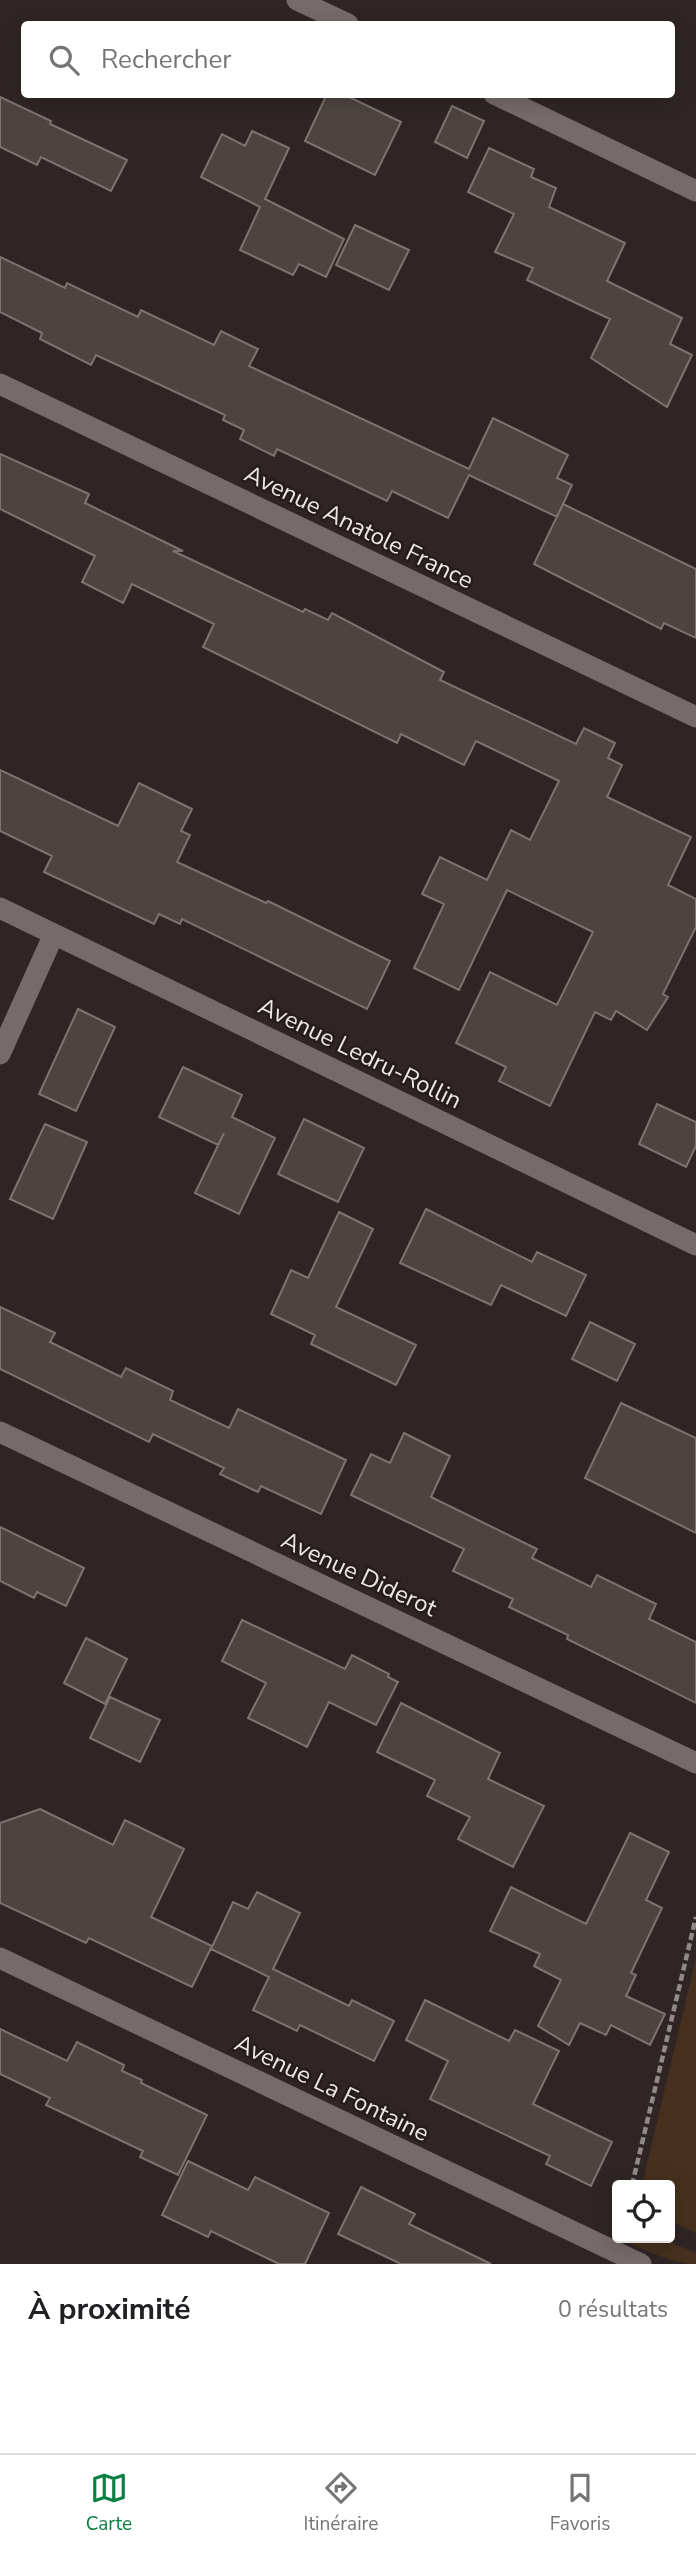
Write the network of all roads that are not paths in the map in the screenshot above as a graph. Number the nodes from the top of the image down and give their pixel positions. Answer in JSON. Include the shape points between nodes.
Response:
{"nodes":[{"id":1,"x":297,"y":0,"type":"edge"},
{"id":2,"x":342,"y":21,"type":"edge"},
{"id":3,"x":502,"y":98,"type":"edge"},
{"id":4,"x":696,"y":191,"type":"edge"},
{"id":5,"x":0,"y":384,"type":"edge"},
{"id":6,"x":696,"y":717,"type":"edge"},
{"id":7,"x":0,"y":908,"type":"edge"},
{"id":8,"x":54,"y":934,"type":"junction"},
{"id":9,"x":0,"y":1054,"type":"edge"},
{"id":10,"x":696,"y":1245,"type":"edge"},
{"id":11,"x":0,"y":1432,"type":"edge"},
{"id":12,"x":696,"y":1763,"type":"edge"},
{"id":13,"x":0,"y":1958,"type":"edge"},
{"id":14,"x":639,"y":2263,"type":"edge"}],
"edges":[{"from":1,"to":2,"type":"street"},
{"from":3,"to":4,"type":"street"},
{"from":5,"to":6,"type":"street","name":"Avenue Anatole France"},
{"from":7,"to":8,"type":"street","name":"Avenue Ledru-Rollin"},
{"from":8,"to":9,"type":"street"},
{"from":8,"to":10,"type":"street","name":"Avenue Ledru-Rollin"},
{"from":11,"to":12,"type":"street","name":"Avenue Diderot"},
{"from":13,"to":14,"type":"street","name":"Avenue La Fontaine"}]}
